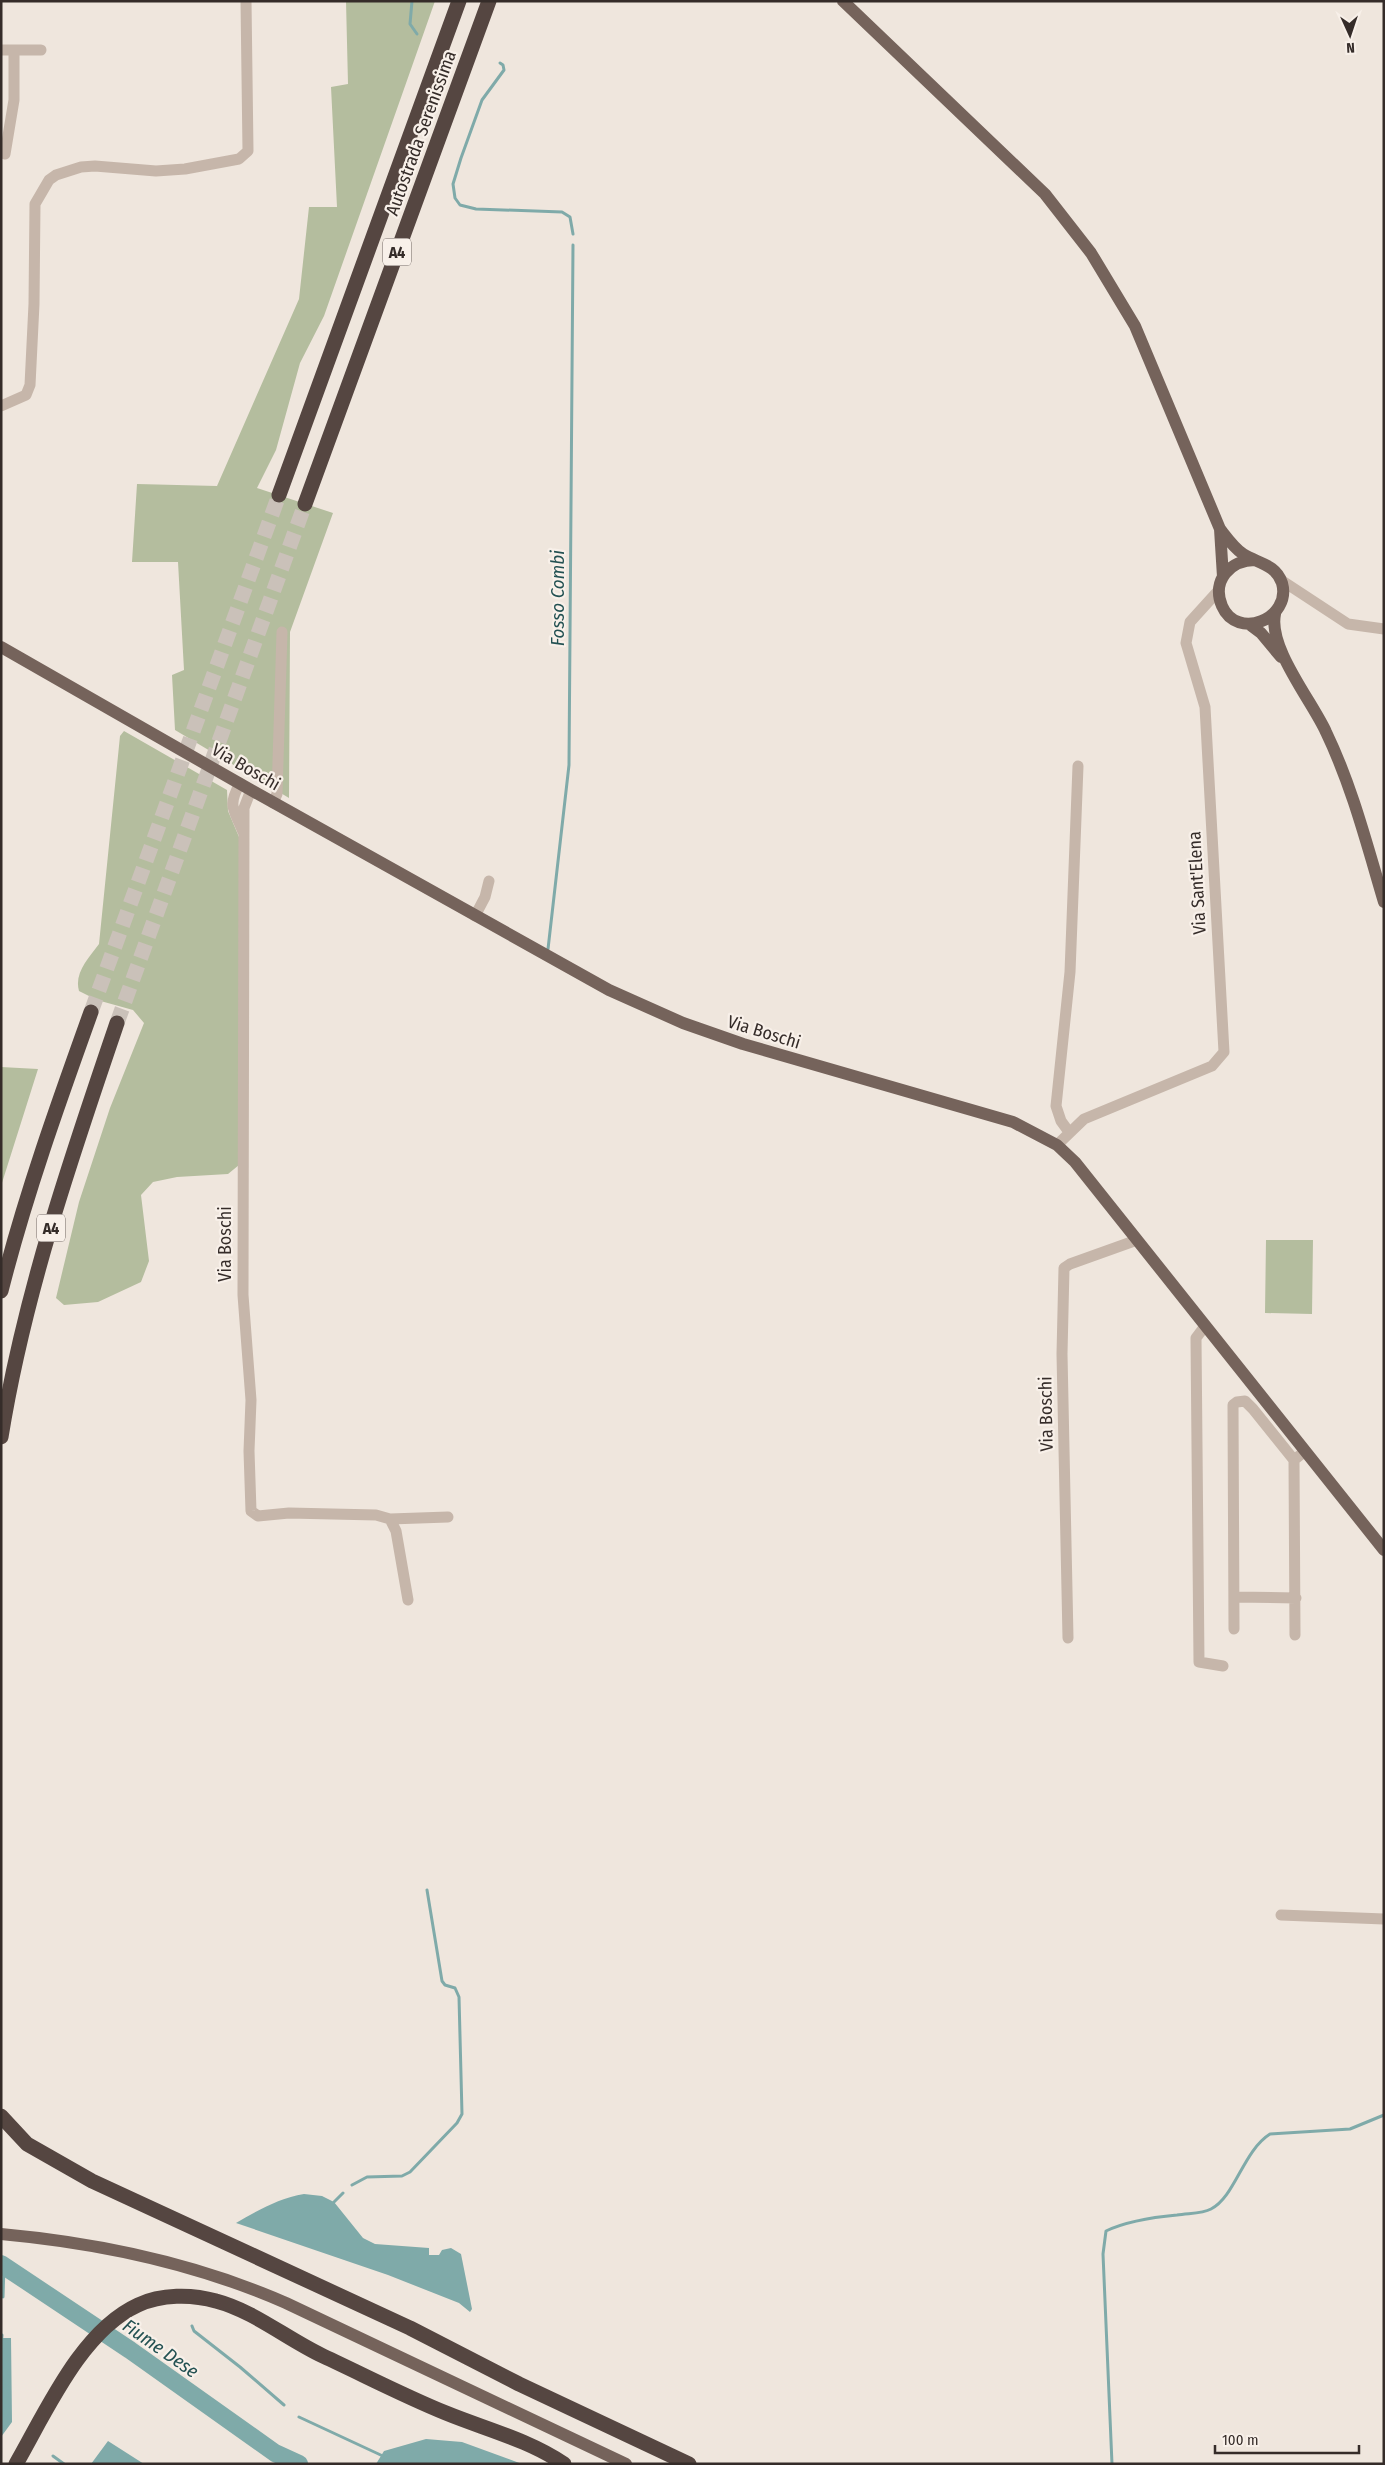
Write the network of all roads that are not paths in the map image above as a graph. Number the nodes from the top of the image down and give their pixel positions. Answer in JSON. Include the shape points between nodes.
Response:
{"nodes":[{"id":1,"x":246,"y":1,"type":"edge"},
{"id":2,"x":459,"y":1,"type":"edge"},
{"id":3,"x":489,"y":1,"type":"edge"},
{"id":4,"x":843,"y":1,"type":"edge"},
{"id":5,"x":1,"y":50,"type":"edge"},
{"id":6,"x":14,"y":50,"type":"junction"},
{"id":7,"x":41,"y":50,"type":"dead end"},
{"id":8,"x":5,"y":154,"type":"dead end"},
{"id":9,"x":1,"y":406,"type":"edge"},
{"id":10,"x":279,"y":495,"type":"tunnel mouth"},
{"id":11,"x":305,"y":504,"type":"tunnel mouth"},
{"id":12,"x":1220,"y":529,"type":"junction"},
{"id":13,"x":1256,"y":560,"type":"junction"},
{"id":14,"x":1223,"y":576,"type":"junction"},
{"id":15,"x":1281,"y":580,"type":"junction"},
{"id":16,"x":1219,"y":590,"type":"junction"},
{"id":17,"x":1312,"y":601,"type":"junction"},
{"id":18,"x":1277,"y":610,"type":"junction"},
{"id":19,"x":1226,"y":613,"type":"junction"},
{"id":20,"x":1196,"y":615,"type":"junction"},
{"id":21,"x":1249,"y":624,"type":"junction"},
{"id":22,"x":1384,"y":629,"type":"edge"},
{"id":23,"x":282,"y":632,"type":"dead end"},
{"id":24,"x":1,"y":647,"type":"edge"},
{"id":25,"x":1287,"y":664,"type":"junction"},
{"id":26,"x":1078,"y":766,"type":"dead end"},
{"id":27,"x":245,"y":787,"type":"junction"},
{"id":28,"x":273,"y":803,"type":"junction"},
{"id":29,"x":489,"y":881,"type":"dead end"},
{"id":30,"x":1384,"y":902,"type":"edge"},
{"id":31,"x":475,"y":916,"type":"junction"},
{"id":32,"x":91,"y":1012,"type":"tunnel mouth"},
{"id":33,"x":117,"y":1023,"type":"tunnel mouth"},
{"id":34,"x":1069,"y":1132,"type":"junction"},
{"id":35,"x":1057,"y":1145,"type":"junction"},
{"id":36,"x":1137,"y":1240,"type":"junction"},
{"id":37,"x":1,"y":1291,"type":"edge"},
{"id":38,"x":1205,"y":1326,"type":"junction"},
{"id":39,"x":1,"y":1437,"type":"edge"},
{"id":40,"x":1304,"y":1452,"type":"junction"},
{"id":41,"x":1294,"y":1460,"type":"junction"},
{"id":42,"x":448,"y":1517,"type":"dead end"},
{"id":43,"x":390,"y":1519,"type":"junction"},
{"id":44,"x":1384,"y":1550,"type":"edge"},
{"id":45,"x":1234,"y":1597,"type":"junction"},
{"id":46,"x":1296,"y":1598,"type":"junction"},
{"id":47,"x":408,"y":1600,"type":"dead end"},
{"id":48,"x":1234,"y":1629,"type":"dead end"},
{"id":49,"x":1295,"y":1635,"type":"dead end"},
{"id":50,"x":1068,"y":1638,"type":"dead end"},
{"id":51,"x":1223,"y":1666,"type":"dead end"},
{"id":52,"x":1281,"y":1915,"type":"dead end"},
{"id":53,"x":1384,"y":1920,"type":"edge"},
{"id":54,"x":1,"y":2116,"type":"edge"},
{"id":55,"x":1,"y":2234,"type":"edge"},
{"id":56,"x":16,"y":2464,"type":"edge"},
{"id":57,"x":564,"y":2464,"type":"edge"},
{"id":58,"x":626,"y":2464,"type":"edge"},
{"id":59,"x":689,"y":2464,"type":"edge"}],
"edges":[{"from":1,"to":9,"type":"street","via":[[248,151],[239,159],[185,169],[156,171],[81,167],[49,180],[35,204],[30,385],[26,395]]},
{"from":2,"to":10,"type":"highway","name":"Autostrada Serenissima","number":"A4"},
{"from":3,"to":11,"type":"highway","name":"Autostrada Serenissima","number":"A4"},
{"from":4,"to":12,"type":"main road","via":[[1045,194],[1091,254],[1135,326]]},
{"from":5,"to":6,"type":"street"},
{"from":6,"to":7,"type":"street"},
{"from":6,"to":8,"type":"street","via":[[14,100]]},
{"from":12,"to":13,"type":"main road","via":[[1236,548]]},
{"from":12,"to":14,"type":"main road"},
{"from":13,"to":14,"type":"main road","via":[[1237,563]]},
{"from":13,"to":15,"type":"main road","via":[[1273,568]]},
{"from":14,"to":16,"type":"main road"},
{"from":15,"to":17,"type":"street"},
{"from":15,"to":18,"type":"main road","via":[[1283,595]]},
{"from":16,"to":19,"type":"main road"},
{"from":16,"to":20,"type":"street","name":"Via Sant'Elena"},
{"from":17,"to":18,"type":"street","via":[[1293,598]]},
{"from":17,"to":22,"type":"street","via":[[1348,624]]},
{"from":18,"to":21,"type":"main road","via":[[1264,621]]},
{"from":18,"to":25,"type":"main road","via":[[1276,633]]},
{"from":19,"to":20,"type":"street","via":[[1213,610]]},
{"from":19,"to":21,"type":"main road","via":[[1239,622]]},
{"from":20,"to":34,"type":"street","name":"Via Sant'Elena","via":[[1188,626],[1186,643],[1205,706],[1224,1052],[1212,1066],[1084,1119]]},
{"from":21,"to":25,"type":"main road","via":[[1261,633]]},
{"from":23,"to":28,"type":"street","via":[[277,794]]},
{"from":24,"to":27,"type":"main road","name":"Via Boschi"},
{"from":25,"to":30,"type":"main road","via":[[1326,732],[1356,807]]},
{"from":26,"to":34,"type":"street","via":[[1070,972],[1056,1106]]},
{"from":27,"to":28,"type":"main road","name":"Via Boschi"},
{"from":27,"to":43,"type":"street","name":"Via Boschi","via":[[243,1322],[251,1400],[252,1511],[258,1516],[289,1513],[376,1515]]},
{"from":28,"to":31,"type":"main road","name":"Via Boschi"},
{"from":29,"to":31,"type":"street","via":[[486,897]]},
{"from":31,"to":35,"type":"main road","name":"Via Boschi","via":[[609,990],[683,1023],[812,1065],[998,1116]]},
{"from":32,"to":37,"type":"highway","number":"A4","via":[[45,1142]]},
{"from":33,"to":39,"type":"highway","number":"A4","via":[[72,1153],[45,1246]]},
{"from":34,"to":35,"type":"street"},
{"from":35,"to":36,"type":"main road","name":"Via Boschi","via":[[1075,1162]]},
{"from":36,"to":38,"type":"main road","name":"Via Boschi"},
{"from":36,"to":50,"type":"street","name":"Via Boschi","via":[[1064,1268],[1062,1354]]},
{"from":38,"to":40,"type":"main road","name":"Via Boschi"},
{"from":38,"to":51,"type":"street","via":[[1196,1338],[1199,1662]]},
{"from":40,"to":41,"type":"street"},
{"from":40,"to":44,"type":"main road","name":"Via Boschi"},
{"from":41,"to":45,"type":"street","via":[[1253,1408],[1245,1401],[1232,1405]]},
{"from":41,"to":46,"type":"street"},
{"from":42,"to":43,"type":"street","name":"Via Boschi"},
{"from":43,"to":47,"type":"street","via":[[396,1531]]},
{"from":45,"to":46,"type":"street"},
{"from":45,"to":48,"type":"street"},
{"from":46,"to":49,"type":"street"},
{"from":52,"to":53,"type":"street"},
{"from":54,"to":59,"type":"highway","via":[[26,2144],[92,2181],[410,2328],[519,2384]]},
{"from":55,"to":58,"type":"main road","via":[[101,2246],[150,2256],[222,2278],[286,2303]]},
{"from":56,"to":57,"type":"highway","via":[[74,2365],[96,2335],[133,2307],[162,2298],[218,2301],[244,2312],[301,2346],[444,2412],[502,2433]]}]}
